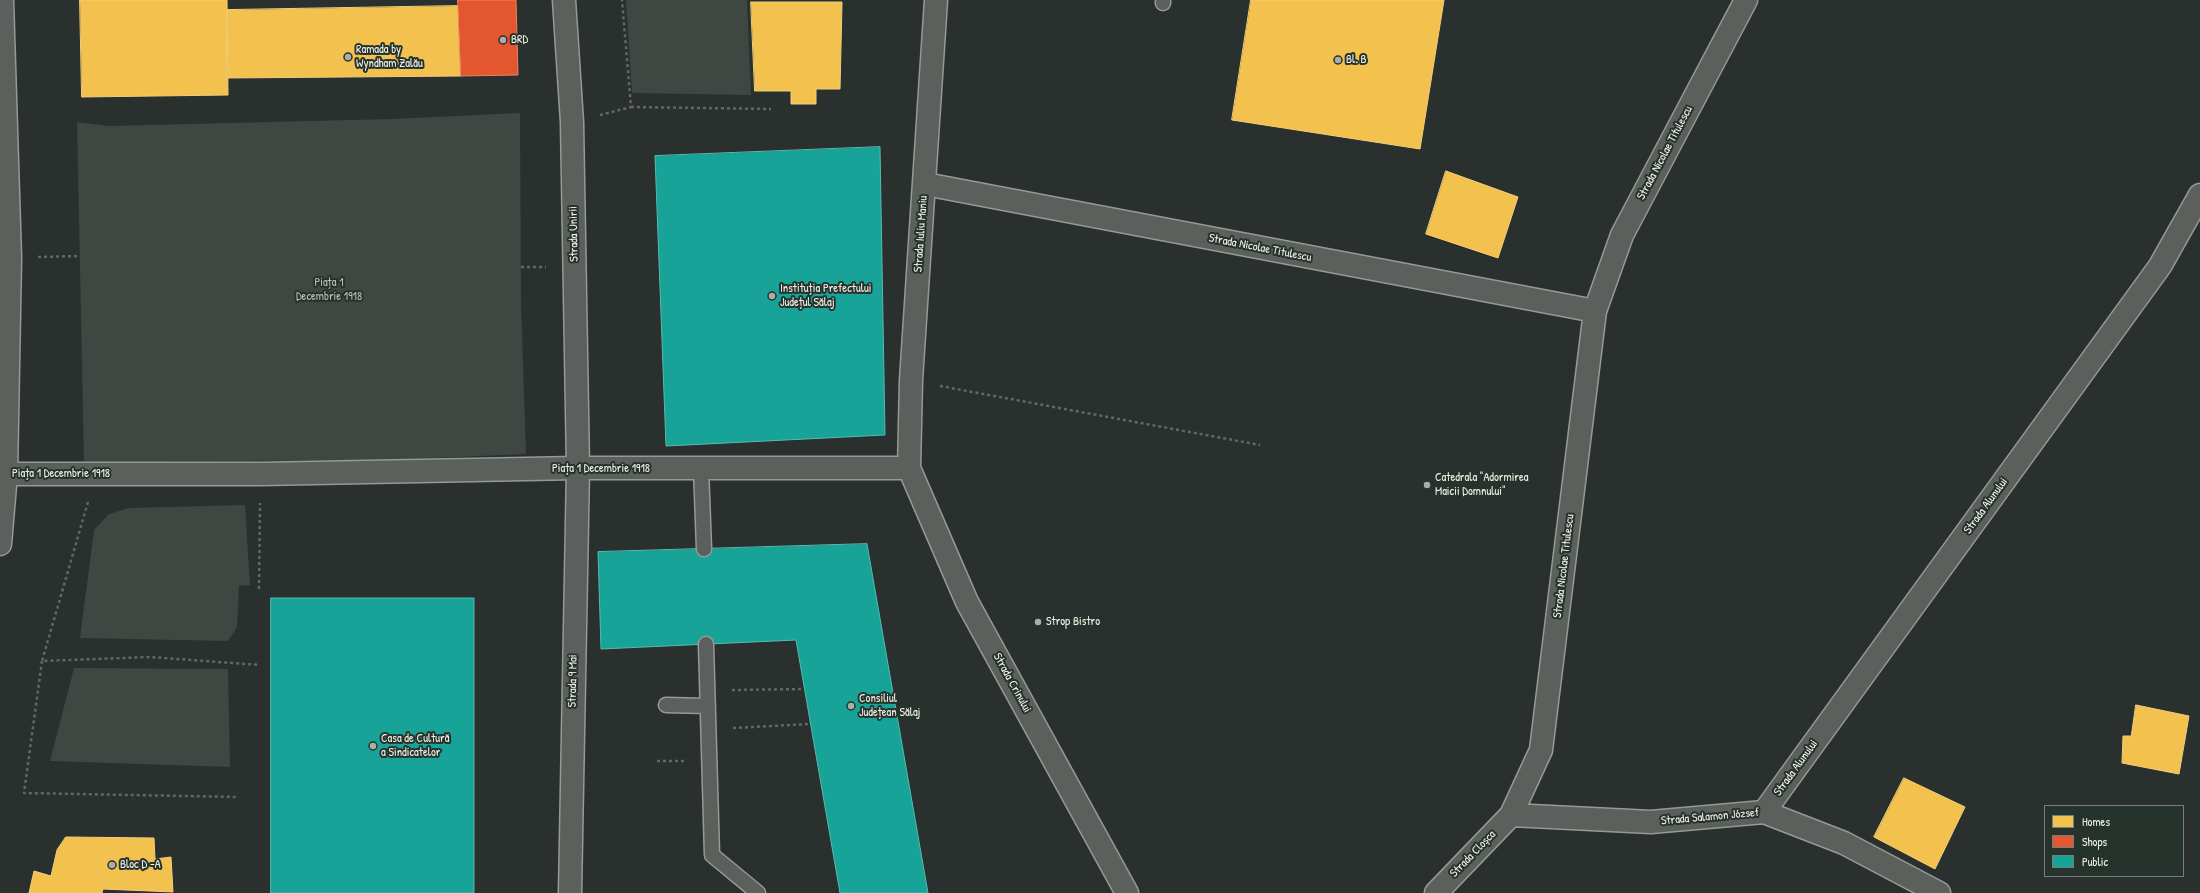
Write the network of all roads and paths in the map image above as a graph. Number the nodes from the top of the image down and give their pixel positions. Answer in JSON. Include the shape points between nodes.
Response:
{"nodes":[{"id":1,"x":2,"y":0,"type":"edge"},
{"id":2,"x":564,"y":0,"type":"edge"},
{"id":3,"x":622,"y":0,"type":"edge"},
{"id":4,"x":936,"y":0,"type":"edge"},
{"id":5,"x":1746,"y":0,"type":"edge"},
{"id":6,"x":631,"y":107,"type":"junction"},
{"id":7,"x":772,"y":109,"type":"dead end"},
{"id":8,"x":572,"y":122,"type":"junction"},
{"id":9,"x":925,"y":184,"type":"junction"},
{"id":10,"x":2200,"y":195,"type":"edge"},
{"id":11,"x":80,"y":256,"type":"dead end"},
{"id":12,"x":10,"y":258,"type":"junction"},
{"id":13,"x":1595,"y":311,"type":"junction"},
{"id":14,"x":911,"y":380,"type":"junction"},
{"id":15,"x":1260,"y":444,"type":"dead end"},
{"id":16,"x":578,"y":468,"type":"junction"},
{"id":17,"x":701,"y":468,"type":"junction"},
{"id":18,"x":909,"y":468,"type":"junction"},
{"id":19,"x":6,"y":474,"type":"junction"},
{"id":20,"x":96,"y":474,"type":"junction"},
{"id":21,"x":261,"y":474,"type":"junction"},
{"id":22,"x":0,"y":544,"type":"edge"},
{"id":23,"x":704,"y":549,"type":"dead end"},
{"id":24,"x":259,"y":589,"type":"dead end"},
{"id":25,"x":706,"y":644,"type":"dead end"},
{"id":26,"x":42,"y":661,"type":"junction"},
{"id":27,"x":260,"y":665,"type":"dead end"},
{"id":28,"x":804,"y":689,"type":"dead end"},
{"id":29,"x":707,"y":690,"type":"junction"},
{"id":30,"x":666,"y":705,"type":"dead end"},
{"id":31,"x":708,"y":706,"type":"junction"},
{"id":32,"x":810,"y":724,"type":"dead end"},
{"id":33,"x":708,"y":729,"type":"junction"},
{"id":34,"x":238,"y":797,"type":"dead end"},
{"id":35,"x":1764,"y":812,"type":"junction"},
{"id":36,"x":1511,"y":815,"type":"junction"},
{"id":37,"x":570,"y":893,"type":"edge"},
{"id":38,"x":758,"y":893,"type":"edge"},
{"id":39,"x":1127,"y":893,"type":"edge"},
{"id":40,"x":1436,"y":893,"type":"edge"},
{"id":41,"x":1939,"y":893,"type":"edge"}],
"edges":[{"from":1,"to":12,"type":"street"},
{"from":2,"to":8,"type":"street","name":"Strada Unirii"},
{"from":3,"to":6,"type":"path"},
{"from":4,"to":9,"type":"street","name":"Strada Iuliu Maniu"},
{"from":5,"to":13,"type":"street","name":"Strada Nicolae Titulescu","via":[[1622,235]]},
{"from":6,"to":7,"type":"path"},
{"from":6,"to":8,"type":"path"},
{"from":8,"to":16,"type":"street","name":"Strada Unirii"},
{"from":9,"to":13,"type":"street","name":"Strada Nicolae Titulescu"},
{"from":9,"to":14,"type":"street","name":"Strada Iuliu Maniu"},
{"from":10,"to":35,"type":"street","name":"Strada Alunului","via":[[2160,266]]},
{"from":11,"to":12,"type":"path"},
{"from":12,"to":19,"type":"street"},
{"from":13,"to":36,"type":"street","name":"Strada Nicolae Titulescu","via":[[1542,750]]},
{"from":14,"to":15,"type":"path"},
{"from":14,"to":18,"type":"street","name":"Strada Iuliu Maniu"},
{"from":16,"to":17,"type":"street","name":"Piața 1 Decembrie 1918"},
{"from":16,"to":21,"type":"street","name":"Piața 1 Decembrie 1918"},
{"from":16,"to":37,"type":"street","name":"Strada 9 Mai"},
{"from":17,"to":18,"type":"street","name":"Piața 1 Decembrie 1918"},
{"from":17,"to":23,"type":"lane"},
{"from":18,"to":39,"type":"street","name":"Strada Crinului","via":[[967,602]]},
{"from":19,"to":20,"type":"street","name":"Piața 1 Decembrie 1918"},
{"from":19,"to":22,"type":"street"},
{"from":20,"to":21,"type":"street","name":"Piața 1 Decembrie 1918"},
{"from":20,"to":26,"type":"path"},
{"from":21,"to":24,"type":"path"},
{"from":25,"to":29,"type":"lane"},
{"from":26,"to":27,"type":"path","via":[[150,657]]},
{"from":26,"to":34,"type":"path","via":[[24,794]]},
{"from":28,"to":29,"type":"path"},
{"from":29,"to":31,"type":"lane"},
{"from":30,"to":31,"type":"lane"},
{"from":31,"to":33,"type":"lane"},
{"from":32,"to":33,"type":"path"},
{"from":33,"to":38,"type":"lane","via":[[712,856]]},
{"from":35,"to":36,"type":"street","name":"Strada Salamon József","via":[[1651,822]]},
{"from":35,"to":41,"type":"street","name":"Strada Salamon József","via":[[1844,843]]},
{"from":36,"to":40,"type":"street","name":"Strada Cloșca"}]}
